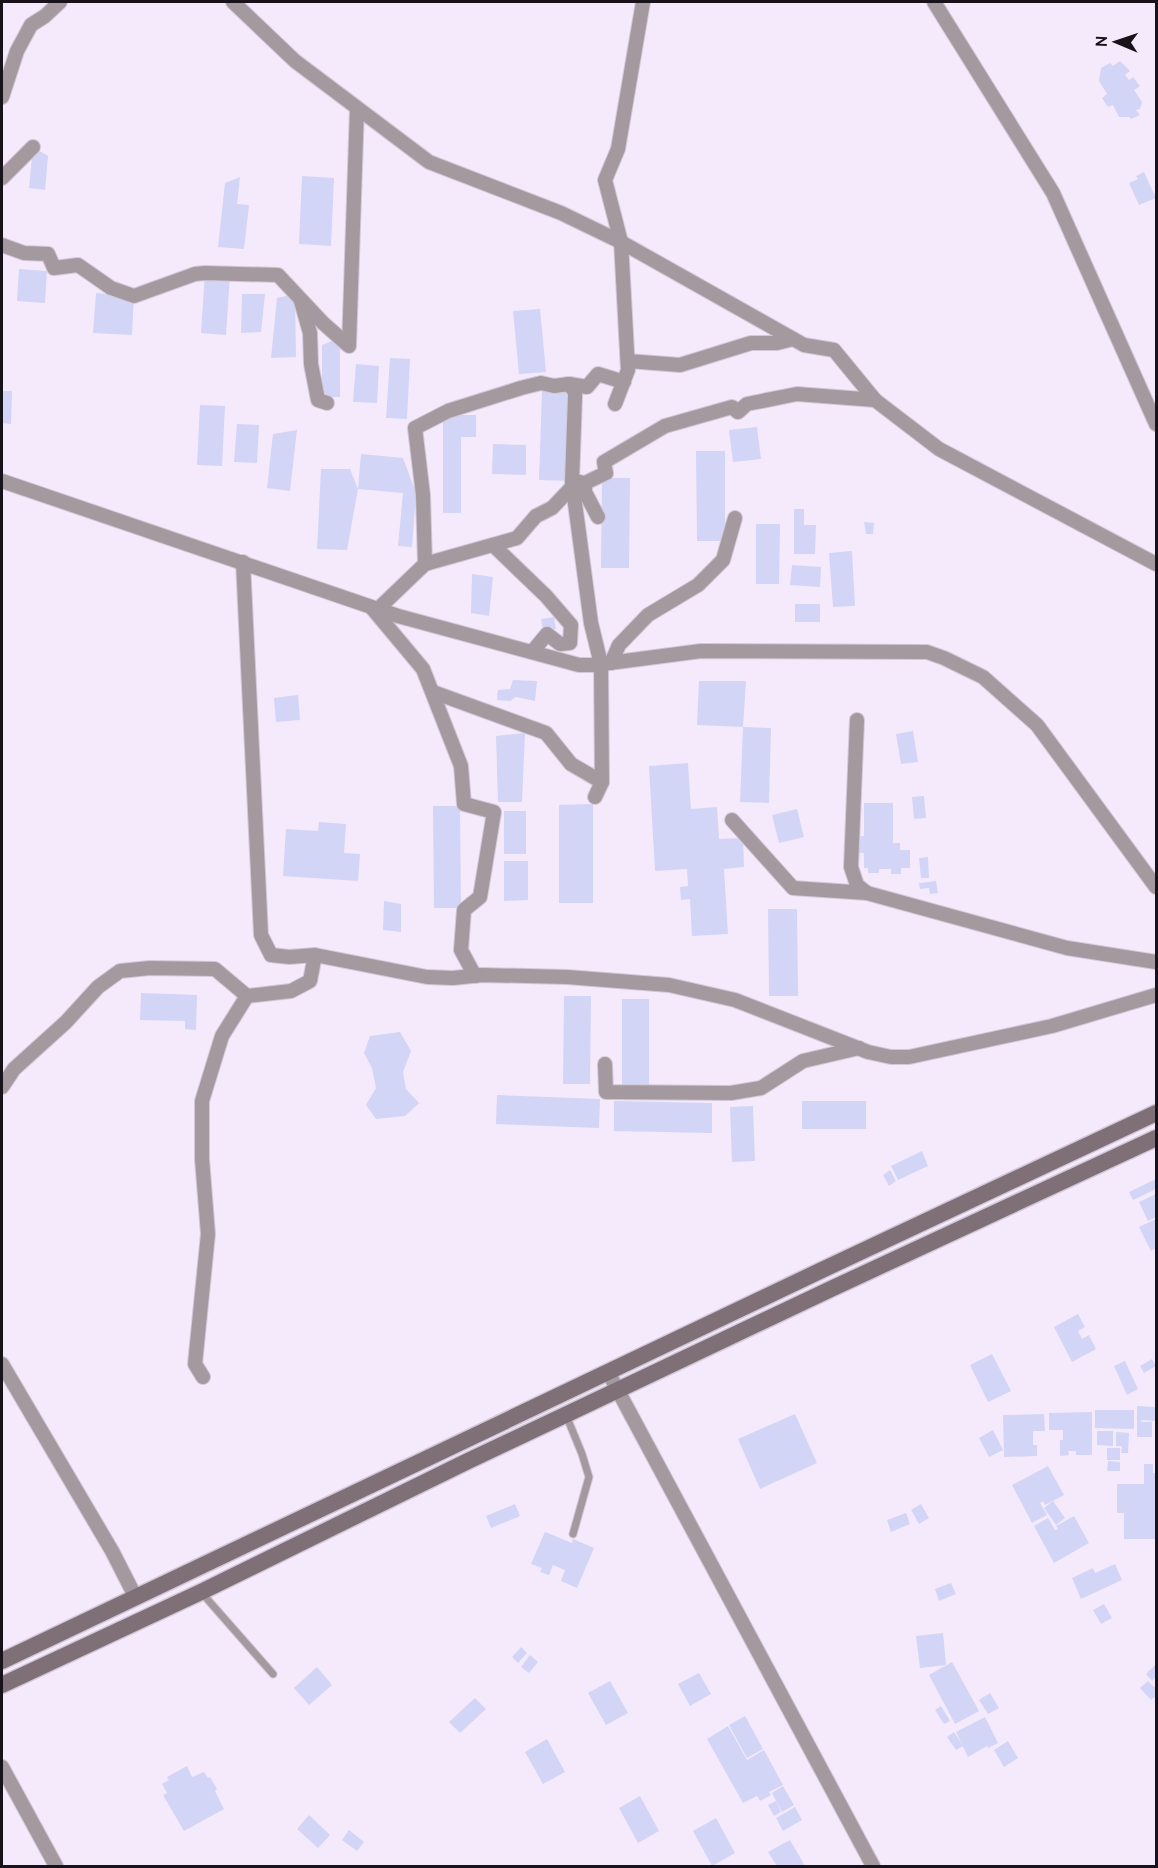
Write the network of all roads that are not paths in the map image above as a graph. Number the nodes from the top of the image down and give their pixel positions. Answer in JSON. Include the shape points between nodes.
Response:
{"nodes":[{"id":1,"x":60,"y":2,"type":"edge"},
{"id":2,"x":233,"y":2,"type":"edge"},
{"id":3,"x":643,"y":2,"type":"edge"},
{"id":4,"x":934,"y":2,"type":"edge"},
{"id":5,"x":2,"y":97,"type":"edge"},
{"id":6,"x":357,"y":108,"type":"junction"},
{"id":7,"x":33,"y":147,"type":"dead end"},
{"id":8,"x":2,"y":178,"type":"edge"},
{"id":9,"x":621,"y":242,"type":"junction"},
{"id":10,"x":2,"y":244,"type":"edge"},
{"id":11,"x":300,"y":299,"type":"junction"},
{"id":12,"x":792,"y":339,"type":"junction"},
{"id":13,"x":628,"y":361,"type":"junction"},
{"id":14,"x":624,"y":382,"type":"junction"},
{"id":15,"x":569,"y":384,"type":"junction"},
{"id":16,"x":875,"y":400,"type":"junction"},
{"id":17,"x":327,"y":403,"type":"dead end"},
{"id":18,"x":615,"y":404,"type":"dead end"},
{"id":19,"x":1156,"y":424,"type":"edge"},
{"id":20,"x":2,"y":481,"type":"edge"},
{"id":21,"x":576,"y":484,"type":"junction"},
{"id":22,"x":598,"y":517,"type":"dead end"},
{"id":23,"x":735,"y":518,"type":"dead end"},
{"id":24,"x":493,"y":545,"type":"junction"},
{"id":25,"x":243,"y":562,"type":"junction"},
{"id":26,"x":425,"y":564,"type":"junction"},
{"id":27,"x":1156,"y":564,"type":"edge"},
{"id":28,"x":374,"y":608,"type":"junction"},
{"id":29,"x":532,"y":652,"type":"junction"},
{"id":30,"x":606,"y":664,"type":"junction"},
{"id":31,"x":433,"y":692,"type":"junction"},
{"id":32,"x":857,"y":720,"type":"dead end"},
{"id":33,"x":602,"y":782,"type":"junction"},
{"id":34,"x":595,"y":797,"type":"dead end"},
{"id":35,"x":732,"y":820,"type":"dead end"},
{"id":36,"x":1156,"y":887,"type":"edge"},
{"id":37,"x":867,"y":892,"type":"junction"},
{"id":38,"x":315,"y":955,"type":"junction"},
{"id":39,"x":1156,"y":962,"type":"edge"},
{"id":40,"x":475,"y":976,"type":"junction"},
{"id":41,"x":1156,"y":995,"type":"edge"},
{"id":42,"x":247,"y":996,"type":"junction"},
{"id":43,"x":859,"y":1048,"type":"junction"},
{"id":44,"x":605,"y":1064,"type":"dead end"},
{"id":45,"x":2,"y":1087,"type":"edge"},
{"id":46,"x":1156,"y":1113,"type":"edge"},
{"id":47,"x":1156,"y":1138,"type":"edge"},
{"id":48,"x":2,"y":1364,"type":"edge"},
{"id":49,"x":608,"y":1372,"type":"junction"},
{"id":50,"x":203,"y":1377,"type":"dead end"},
{"id":51,"x":617,"y":1391,"type":"junction"},
{"id":52,"x":566,"y":1415,"type":"junction"},
{"id":53,"x":573,"y":1534,"type":"dead end"},
{"id":54,"x":201,"y":1592,"type":"junction"},
{"id":55,"x":136,"y":1598,"type":"junction"},
{"id":56,"x":2,"y":1661,"type":"edge"},
{"id":57,"x":273,"y":1674,"type":"dead end"},
{"id":58,"x":2,"y":1685,"type":"edge"},
{"id":59,"x":2,"y":1767,"type":"edge"},
{"id":60,"x":57,"y":1866,"type":"edge"},
{"id":61,"x":873,"y":1866,"type":"edge"}],
"edges":[{"from":1,"to":5,"type":"street","via":[[31,25],[17,51]]},
{"from":2,"to":6,"type":"street","via":[[295,61]]},
{"from":3,"to":9,"type":"street","via":[[618,149],[605,180]]},
{"from":4,"to":19,"type":"street","via":[[1053,193]]},
{"from":6,"to":9,"type":"street","via":[[429,162],[561,213]]},
{"from":6,"to":11,"type":"street","via":[[349,346]]},
{"from":7,"to":8,"type":"street"},
{"from":9,"to":12,"type":"street"},
{"from":9,"to":13,"type":"street"},
{"from":10,"to":11,"type":"street","via":[[24,253],[48,254],[54,268],[78,265],[111,288],[134,296],[205,273],[278,275]]},
{"from":11,"to":17,"type":"street","via":[[310,333],[318,400]]},
{"from":12,"to":13,"type":"street","via":[[751,343],[680,365]]},
{"from":12,"to":16,"type":"street","via":[[834,350]]},
{"from":13,"to":14,"type":"street"},
{"from":14,"to":15,"type":"street","via":[[598,375],[587,387]]},
{"from":14,"to":18,"type":"street"},
{"from":15,"to":21,"type":"street","via":[[575,392]]},
{"from":15,"to":26,"type":"street","via":[[541,383],[521,388],[448,411],[416,428]]},
{"from":16,"to":21,"type":"street","via":[[796,394],[747,404],[738,412],[732,407],[716,410],[665,426],[604,462],[606,473]]},
{"from":16,"to":27,"type":"street","via":[[939,449]]},
{"from":20,"to":25,"type":"street"},
{"from":21,"to":22,"type":"street","via":[[585,492]]},
{"from":21,"to":24,"type":"street","via":[[552,508],[536,516],[517,538]]},
{"from":21,"to":30,"type":"street","via":[[591,623]]},
{"from":23,"to":30,"type":"street","via":[[723,560],[698,585],[648,615]]},
{"from":24,"to":26,"type":"street"},
{"from":24,"to":29,"type":"street","via":[[571,625],[570,644],[560,644],[547,634]]},
{"from":25,"to":28,"type":"street"},
{"from":25,"to":38,"type":"street","via":[[261,935],[271,955]]},
{"from":26,"to":28,"type":"street"},
{"from":28,"to":29,"type":"street"},
{"from":28,"to":31,"type":"street","via":[[423,669]]},
{"from":29,"to":30,"type":"street","via":[[579,665]]},
{"from":30,"to":33,"type":"street"},
{"from":30,"to":36,"type":"street","via":[[701,651],[927,652],[944,658],[983,677],[1037,725]]},
{"from":31,"to":33,"type":"street","via":[[546,733],[571,764]]},
{"from":31,"to":40,"type":"street","via":[[462,766],[465,804],[494,812],[480,897],[464,910],[461,950]]},
{"from":32,"to":37,"type":"street","via":[[851,867],[857,885]]},
{"from":33,"to":34,"type":"street"},
{"from":35,"to":37,"type":"street","via":[[793,888]]},
{"from":37,"to":39,"type":"street","via":[[1067,948]]},
{"from":38,"to":40,"type":"street","via":[[427,977]]},
{"from":38,"to":42,"type":"street","via":[[310,981],[291,991]]},
{"from":40,"to":43,"type":"street","via":[[567,977],[669,985],[735,1000]]},
{"from":41,"to":43,"type":"street","via":[[1052,1026],[909,1057],[891,1057]]},
{"from":42,"to":45,"type":"street","via":[[215,969],[120,971],[98,987],[14,1069]]},
{"from":42,"to":50,"type":"street","via":[[222,1036],[202,1101],[208,1234],[195,1364]]},
{"from":43,"to":44,"type":"street","via":[[803,1061],[761,1088],[731,1094],[606,1092]]},
{"from":46,"to":49,"type":"main road"},
{"from":47,"to":51,"type":"main road"},
{"from":48,"to":55,"type":"street"},
{"from":49,"to":51,"type":"street"},
{"from":49,"to":55,"type":"main road"},
{"from":51,"to":52,"type":"main road"},
{"from":51,"to":61,"type":"street"},
{"from":52,"to":53,"type":"lane","via":[[589,1477]]},
{"from":52,"to":54,"type":"main road"},
{"from":54,"to":57,"type":"lane"},
{"from":54,"to":58,"type":"main road"},
{"from":55,"to":56,"type":"main road"},
{"from":59,"to":60,"type":"street"}]}
